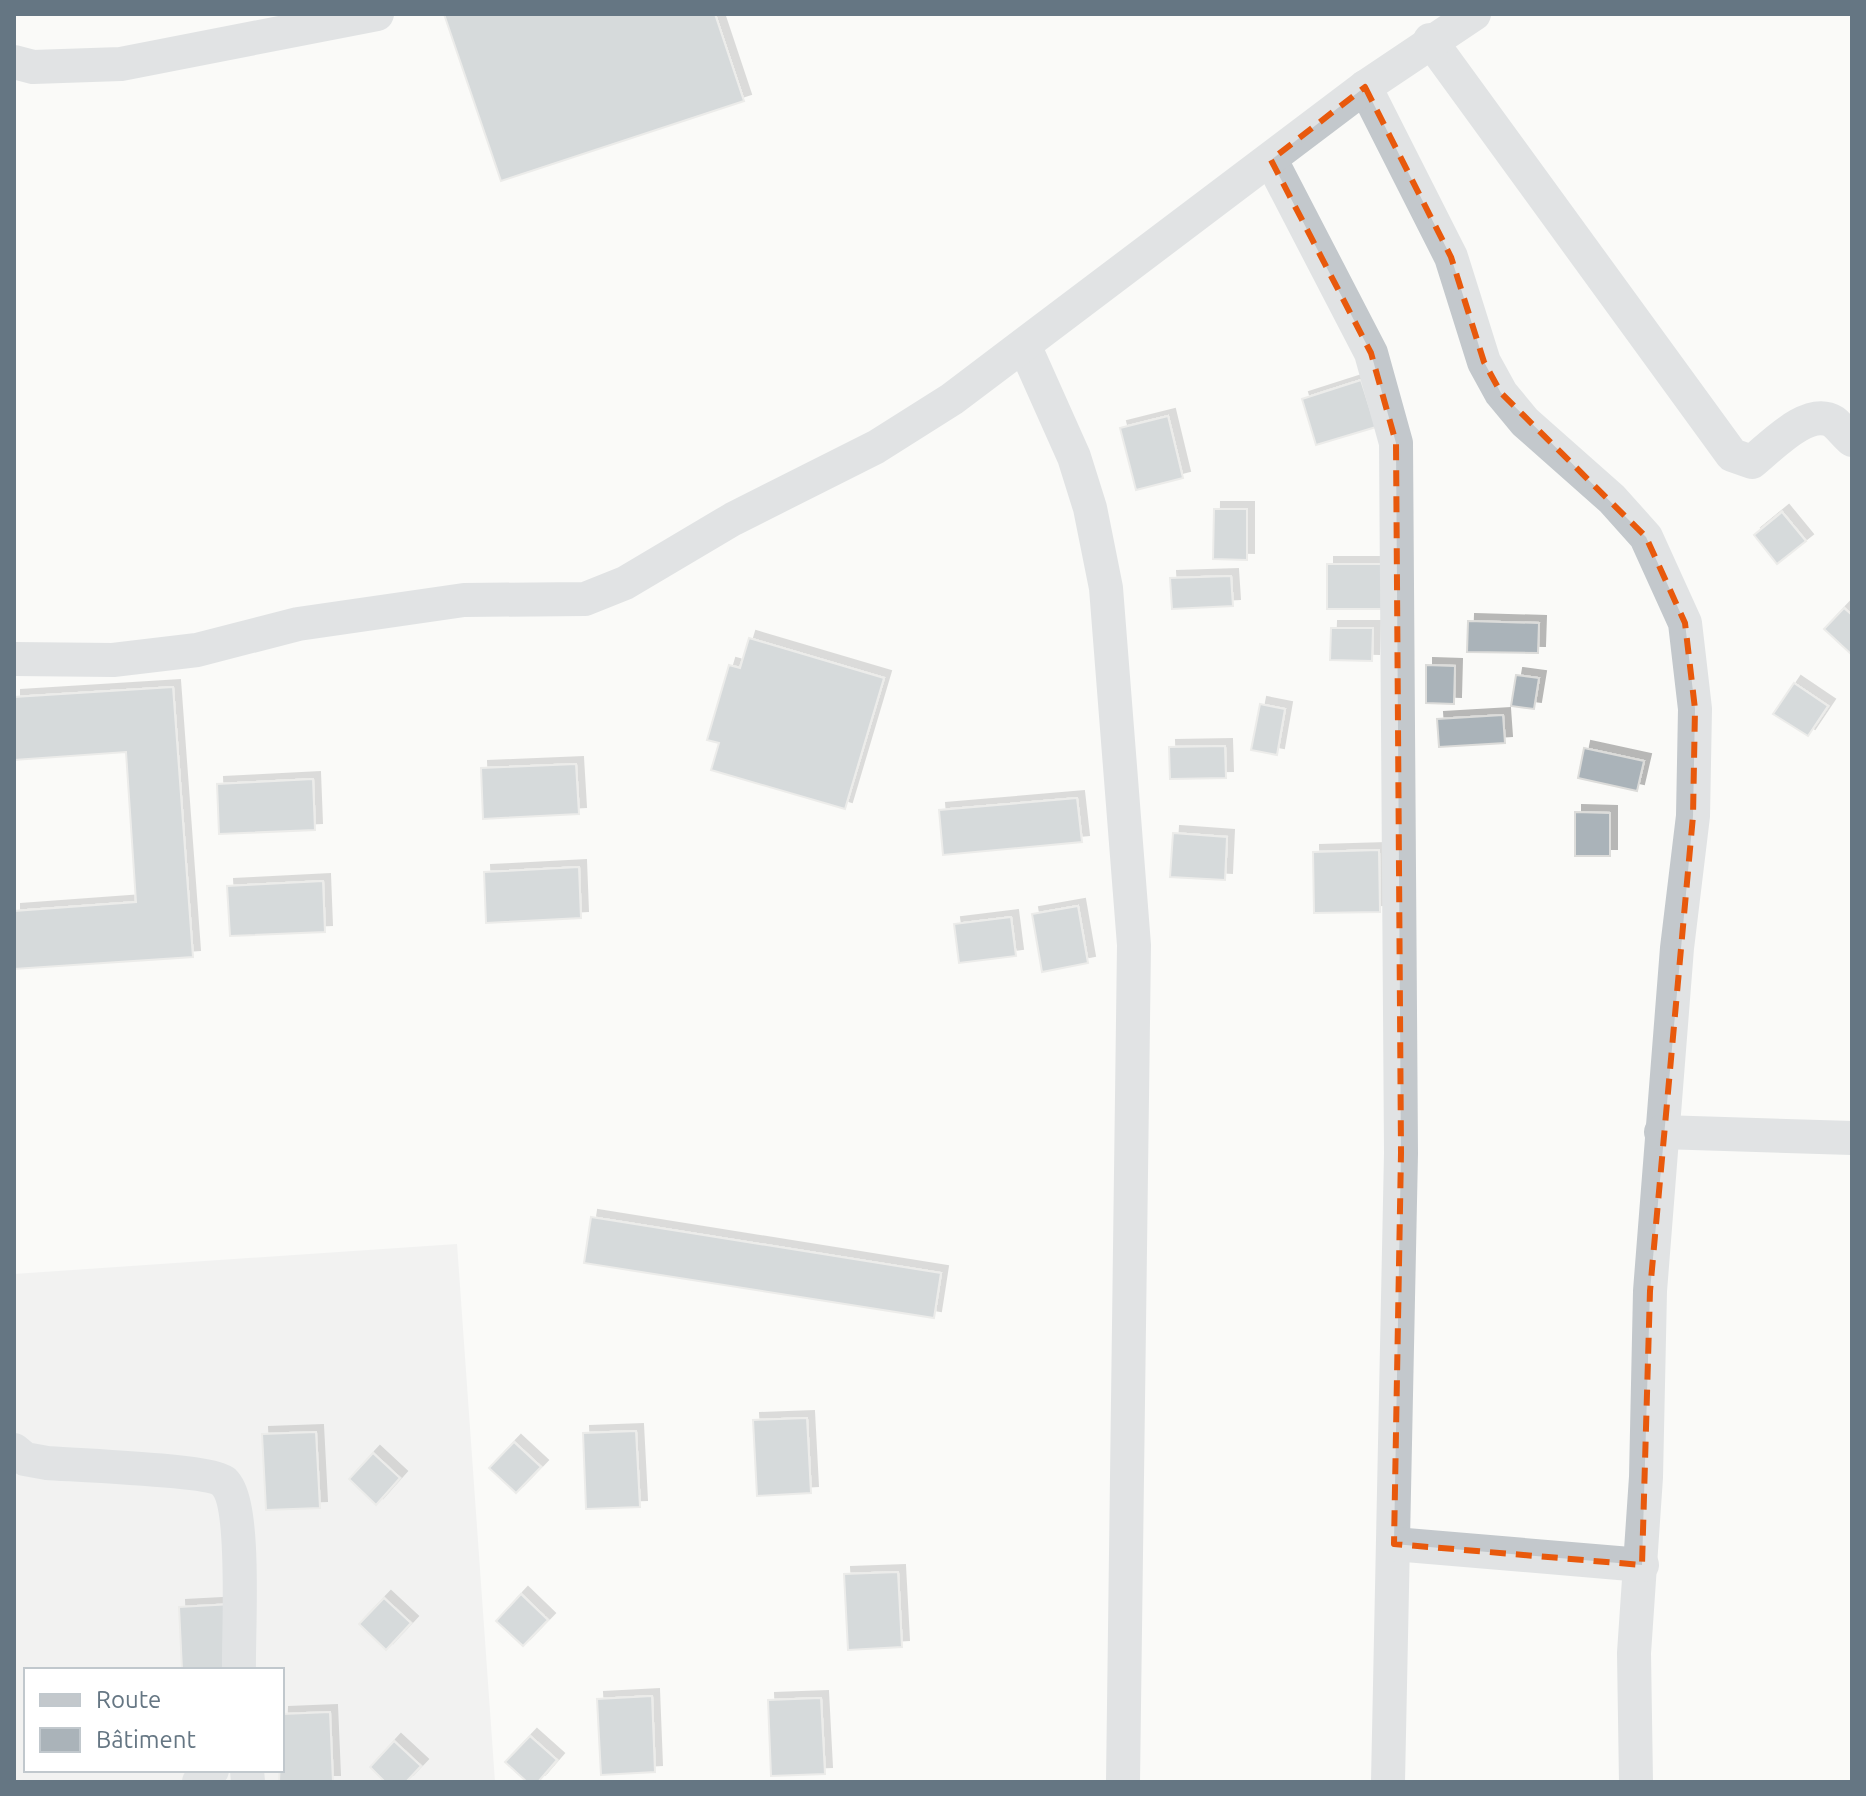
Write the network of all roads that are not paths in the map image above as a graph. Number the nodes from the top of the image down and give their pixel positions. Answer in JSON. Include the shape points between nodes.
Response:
{"nodes":[{"id":1,"x":377,"y":14,"type":"edge"},
{"id":2,"x":1474,"y":14,"type":"edge"},
{"id":3,"x":1430,"y":40,"type":"junction"},
{"id":4,"x":14,"y":62,"type":"edge"},
{"id":5,"x":1365,"y":87,"type":"junction"},
{"id":6,"x":1271,"y":160,"type":"junction"},
{"id":7,"x":1024,"y":345,"type":"junction"},
{"id":8,"x":1852,"y":440,"type":"edge"},
{"id":9,"x":14,"y":659,"type":"edge"},
{"id":10,"x":1661,"y":1132,"type":"junction"},
{"id":11,"x":1852,"y":1138,"type":"edge"},
{"id":12,"x":14,"y":1450,"type":"edge"},
{"id":13,"x":1394,"y":1544,"type":"junction"},
{"id":14,"x":1642,"y":1565,"type":"junction"},
{"id":15,"x":239,"y":1668,"type":"edge"},
{"id":16,"x":1123,"y":1782,"type":"edge"},
{"id":17,"x":1388,"y":1782,"type":"edge"},
{"id":18,"x":1636,"y":1782,"type":"edge"}],
"edges":[{"from":1,"to":4,"type":"street","via":[[121,64],[33,67]]},
{"from":2,"to":3,"type":"street"},
{"from":3,"to":5,"type":"street"},
{"from":3,"to":8,"type":"street","via":[[1732,455],[1752,462],[1816,419],[1832,421]]},
{"from":5,"to":6,"type":"street"},
{"from":5,"to":10,"type":"street","via":[[1451,257],[1484,362],[1501,393],[1646,537],[1685,623],[1695,709],[1693,816]]},
{"from":6,"to":7,"type":"street"},
{"from":6,"to":13,"type":"street","via":[[1371,353],[1396,443],[1401,1153]]},
{"from":7,"to":9,"type":"street","via":[[876,447],[733,519],[625,583],[585,599],[464,600],[298,624],[197,650],[113,660]]},
{"from":7,"to":16,"type":"street","via":[[1074,457],[1106,588],[1134,945]]},
{"from":10,"to":11,"type":"street"},
{"from":10,"to":14,"type":"street","via":[[1650,1291]]},
{"from":12,"to":15,"type":"street","via":[[25,1459],[47,1463],[196,1472],[221,1479],[232,1492],[238,1519]]},
{"from":13,"to":14,"type":"street"},
{"from":13,"to":17,"type":"street"},
{"from":14,"to":18,"type":"street","via":[[1634,1653]]}]}
